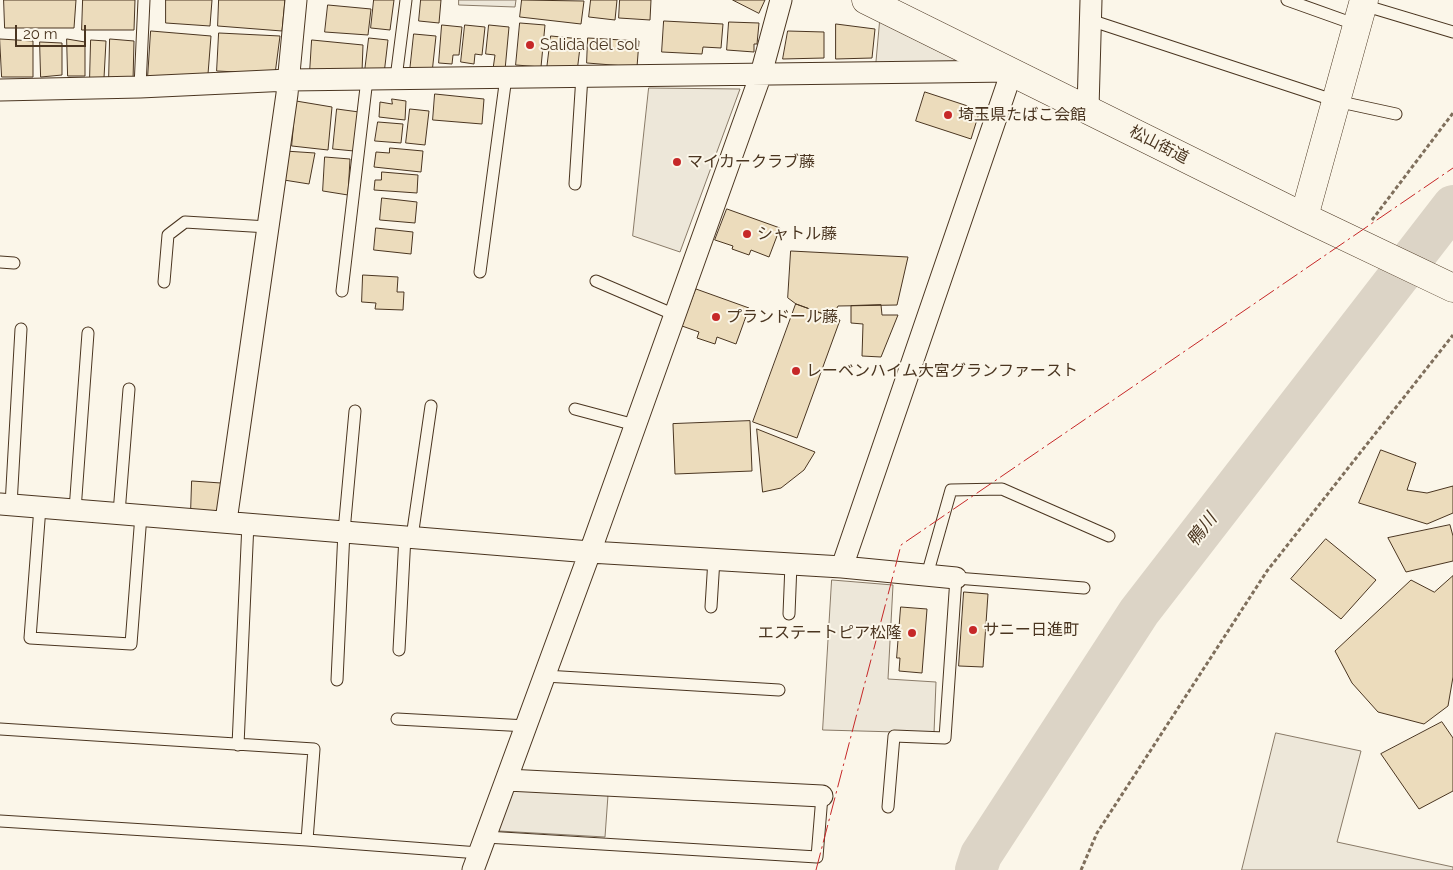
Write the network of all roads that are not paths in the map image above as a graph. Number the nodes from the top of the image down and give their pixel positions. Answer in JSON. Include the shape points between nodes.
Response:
{"nodes":[{"id":1,"x":144,"y":0,"type":"edge"},
{"id":2,"x":296,"y":0,"type":"edge"},
{"id":3,"x":406,"y":0,"type":"edge"},
{"id":4,"x":782,"y":0,"type":"edge"},
{"id":5,"x":866,"y":0,"type":"edge"},
{"id":6,"x":1287,"y":0,"type":"edge"},
{"id":7,"x":1090,"y":10,"type":"edge"},
{"id":8,"x":1361,"y":10,"type":"edge"},
{"id":9,"x":1453,"y":32,"type":"edge"},
{"id":10,"x":1012,"y":70,"type":"junction"},
{"id":11,"x":761,"y":74,"type":"junction"},
{"id":12,"x":582,"y":76,"type":"junction"},
{"id":13,"x":506,"y":77,"type":"junction"},
{"id":14,"x":396,"y":78,"type":"junction"},
{"id":15,"x":367,"y":79,"type":"junction"},
{"id":16,"x":289,"y":80,"type":"junction"},
{"id":17,"x":140,"y":87,"type":"junction"},
{"id":18,"x":0,"y":90,"type":"edge"},
{"id":19,"x":1336,"y":101,"type":"junction"},
{"id":20,"x":1088,"y":108,"type":"junction"},
{"id":21,"x":1396,"y":114,"type":"dead end"},
{"id":22,"x":575,"y":184,"type":"dead end"},
{"id":23,"x":1304,"y":218,"type":"junction"},
{"id":24,"x":268,"y":227,"type":"junction"},
{"id":25,"x":0,"y":262,"type":"edge"},
{"id":26,"x":14,"y":262,"type":"dead end"},
{"id":27,"x":480,"y":272,"type":"dead end"},
{"id":28,"x":596,"y":281,"type":"dead end"},
{"id":29,"x":164,"y":282,"type":"dead end"},
{"id":30,"x":1453,"y":288,"type":"edge"},
{"id":31,"x":342,"y":292,"type":"dead end"},
{"id":32,"x":674,"y":315,"type":"junction"},
{"id":33,"x":22,"y":329,"type":"dead end"},
{"id":34,"x":88,"y":333,"type":"dead end"},
{"id":35,"x":129,"y":389,"type":"dead end"},
{"id":36,"x":431,"y":406,"type":"dead end"},
{"id":37,"x":575,"y":409,"type":"dead end"},
{"id":38,"x":355,"y":411,"type":"dead end"},
{"id":39,"x":636,"y":425,"type":"junction"},
{"id":40,"x":6,"y":505,"type":"edge"},
{"id":41,"x":40,"y":507,"type":"junction"},
{"id":42,"x":76,"y":510,"type":"junction"},
{"id":43,"x":119,"y":513,"type":"junction"},
{"id":44,"x":141,"y":515,"type":"junction"},
{"id":45,"x":226,"y":521,"type":"junction"},
{"id":46,"x":248,"y":523,"type":"junction"},
{"id":47,"x":344,"y":531,"type":"junction"},
{"id":48,"x":409,"y":536,"type":"junction"},
{"id":49,"x":1110,"y":536,"type":"dead end"},
{"id":50,"x":590,"y":552,"type":"junction"},
{"id":51,"x":714,"y":559,"type":"junction"},
{"id":52,"x":791,"y":564,"type":"junction"},
{"id":53,"x":842,"y":567,"type":"junction"},
{"id":54,"x":927,"y":575,"type":"junction"},
{"id":55,"x":956,"y":578,"type":"junction"},
{"id":56,"x":1084,"y":588,"type":"dead end"},
{"id":57,"x":711,"y":607,"type":"dead end"},
{"id":58,"x":790,"y":614,"type":"dead end"},
{"id":59,"x":399,"y":650,"type":"dead end"},
{"id":60,"x":545,"y":676,"type":"junction"},
{"id":61,"x":337,"y":680,"type":"dead end"},
{"id":62,"x":779,"y":690,"type":"dead end"},
{"id":63,"x":397,"y":719,"type":"dead end"},
{"id":64,"x":527,"y":726,"type":"junction"},
{"id":65,"x":0,"y":729,"type":"edge"},
{"id":66,"x":238,"y":745,"type":"junction"},
{"id":67,"x":507,"y":780,"type":"junction"},
{"id":68,"x":822,"y":796,"type":"joint"},
{"id":69,"x":888,"y":808,"type":"dead end"},
{"id":70,"x":0,"y":822,"type":"edge"},
{"id":71,"x":307,"y":840,"type":"junction"},
{"id":72,"x":479,"y":854,"type":"edge"}],
"edges":[{"from":1,"to":17,"type":"lane"},
{"from":2,"to":16,"type":"street"},
{"from":3,"to":14,"type":"lane"},
{"from":4,"to":11,"type":"street"},
{"from":5,"to":10,"type":"main road","name":"松山街道"},
{"from":6,"to":8,"type":"lane"},
{"from":7,"to":19,"type":"lane"},
{"from":7,"to":20,"type":"street"},
{"from":8,"to":9,"type":"lane"},
{"from":8,"to":19,"type":"main road"},
{"from":10,"to":11,"type":"street"},
{"from":10,"to":20,"type":"main road","name":"松山街道"},
{"from":10,"to":53,"type":"street"},
{"from":11,"to":12,"type":"street"},
{"from":11,"to":32,"type":"street"},
{"from":12,"to":13,"type":"street"},
{"from":12,"to":22,"type":"lane"},
{"from":13,"to":14,"type":"street"},
{"from":13,"to":27,"type":"lane"},
{"from":14,"to":15,"type":"street"},
{"from":15,"to":16,"type":"street"},
{"from":15,"to":31,"type":"lane"},
{"from":16,"to":17,"type":"street"},
{"from":16,"to":24,"type":"street"},
{"from":17,"to":18,"type":"street"},
{"from":19,"to":21,"type":"lane"},
{"from":19,"to":23,"type":"main road"},
{"from":20,"to":23,"type":"main road","name":"松山街道"},
{"from":23,"to":30,"type":"main road","name":"松山街道"},
{"from":24,"to":29,"type":"lane","via":[[185,222],[168,235]]},
{"from":24,"to":45,"type":"street"},
{"from":25,"to":26,"type":"lane"},
{"from":28,"to":32,"type":"lane"},
{"from":32,"to":39,"type":"street"},
{"from":33,"to":40,"type":"lane"},
{"from":34,"to":42,"type":"lane"},
{"from":35,"to":43,"type":"lane"},
{"from":36,"to":48,"type":"lane"},
{"from":37,"to":39,"type":"lane"},
{"from":38,"to":47,"type":"lane"},
{"from":39,"to":50,"type":"street"},
{"from":40,"to":41,"type":"street"},
{"from":41,"to":42,"type":"street"},
{"from":41,"to":44,"type":"lane","via":[[30,638],[131,644]]},
{"from":42,"to":43,"type":"street"},
{"from":43,"to":44,"type":"street"},
{"from":44,"to":45,"type":"street"},
{"from":45,"to":46,"type":"street"},
{"from":46,"to":47,"type":"street"},
{"from":46,"to":66,"type":"lane"},
{"from":47,"to":48,"type":"street"},
{"from":47,"to":61,"type":"lane"},
{"from":48,"to":50,"type":"street"},
{"from":48,"to":59,"type":"lane"},
{"from":49,"to":54,"type":"lane","via":[[1002,489],[950,490]]},
{"from":50,"to":51,"type":"street"},
{"from":50,"to":60,"type":"street"},
{"from":51,"to":52,"type":"street"},
{"from":51,"to":57,"type":"lane"},
{"from":52,"to":53,"type":"street"},
{"from":52,"to":58,"type":"lane"},
{"from":53,"to":54,"type":"street"},
{"from":54,"to":55,"type":"street"},
{"from":55,"to":56,"type":"lane"},
{"from":55,"to":69,"type":"lane","via":[[945,738],[894,736]]},
{"from":60,"to":62,"type":"lane"},
{"from":60,"to":64,"type":"street"},
{"from":63,"to":64,"type":"lane"},
{"from":64,"to":67,"type":"street"},
{"from":65,"to":66,"type":"lane"},
{"from":66,"to":71,"type":"lane","via":[[314,749]]},
{"from":67,"to":68,"type":"street"},
{"from":67,"to":72,"type":"street"},
{"from":68,"to":72,"type":"lane","via":[[818,857]]},
{"from":70,"to":71,"type":"lane"},
{"from":71,"to":72,"type":"lane"}]}
